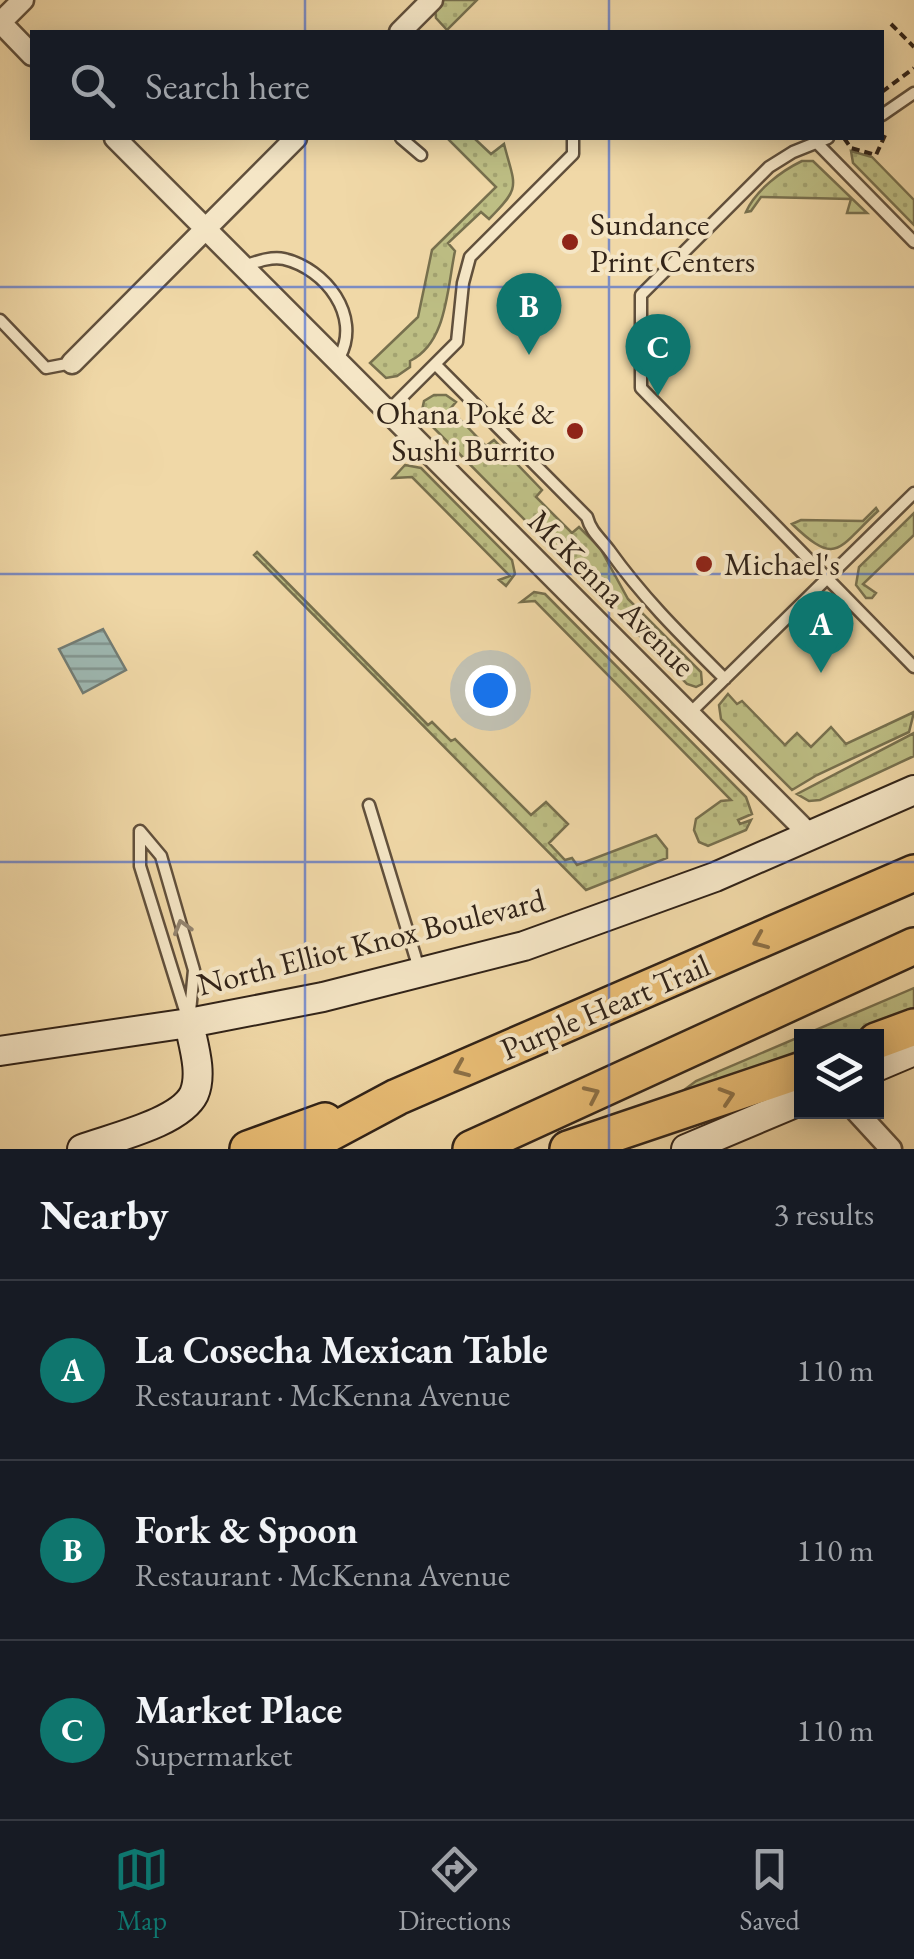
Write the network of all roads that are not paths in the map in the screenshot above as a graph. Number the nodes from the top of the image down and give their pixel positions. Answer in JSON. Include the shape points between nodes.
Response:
{"nodes":[{"id":1,"x":23,"y":0,"type":"edge"},
{"id":2,"x":432,"y":0,"type":"edge"},
{"id":3,"x":0,"y":23,"type":"edge"},
{"id":4,"x":402,"y":30,"type":"edge"},
{"id":5,"x":30,"y":53,"type":"edge"},
{"id":6,"x":914,"y":92,"type":"edge"},
{"id":7,"x":884,"y":114,"type":"edge"},
{"id":8,"x":117,"y":140,"type":"edge"},
{"id":9,"x":294,"y":140,"type":"edge"},
{"id":10,"x":403,"y":140,"type":"edge"},
{"id":11,"x":574,"y":140,"type":"edge"},
{"id":12,"x":822,"y":140,"type":"edge"},
{"id":13,"x":816,"y":142,"type":"junction"},
{"id":14,"x":421,"y":155,"type":"dead end"},
{"id":15,"x":206,"y":228,"type":"junction"},
{"id":16,"x":914,"y":242,"type":"edge"},
{"id":17,"x":244,"y":266,"type":"junction"},
{"id":18,"x":0,"y":320,"type":"edge"},
{"id":19,"x":72,"y":363,"type":"joint"},
{"id":20,"x":435,"y":364,"type":"junction"},
{"id":21,"x":342,"y":366,"type":"junction"},
{"id":22,"x":388,"y":411,"type":"junction"},
{"id":23,"x":914,"y":494,"type":"edge"},
{"id":24,"x":828,"y":578,"type":"junction"},
{"id":25,"x":914,"y":667,"type":"edge"},
{"id":26,"x":725,"y":679,"type":"junction"},
{"id":27,"x":690,"y":714,"type":"junction"},
{"id":28,"x":914,"y":790,"type":"edge"},
{"id":29,"x":369,"y":805,"type":"dead end"},
{"id":30,"x":812,"y":836,"type":"junction"},
{"id":31,"x":914,"y":870,"type":"edge"},
{"id":32,"x":914,"y":946,"type":"edge"},
{"id":33,"x":420,"y":973,"type":"junction"},
{"id":34,"x":189,"y":1023,"type":"junction"},
{"id":35,"x":914,"y":1027,"type":"edge"},
{"id":36,"x":884,"y":1039,"type":"edge"},
{"id":37,"x":0,"y":1051,"type":"edge"},
{"id":38,"x":914,"y":1051,"type":"edge"},
{"id":39,"x":884,"y":1064,"type":"edge"},
{"id":40,"x":794,"y":1073,"type":"edge"},
{"id":41,"x":397,"y":1097,"type":"junction"},
{"id":42,"x":794,"y":1103,"type":"edge"},
{"id":43,"x":864,"y":1119,"type":"edge"},
{"id":44,"x":82,"y":1149,"type":"edge"},
{"id":45,"x":248,"y":1149,"type":"edge"},
{"id":46,"x":300,"y":1149,"type":"edge"},
{"id":47,"x":471,"y":1149,"type":"edge"},
{"id":48,"x":568,"y":1149,"type":"edge"},
{"id":49,"x":686,"y":1149,"type":"edge"},
{"id":50,"x":892,"y":1149,"type":"edge"}],
"edges":[{"from":1,"to":3,"type":"street"},
{"from":2,"to":4,"type":"street"},
{"from":3,"to":5,"type":"street"},
{"from":6,"to":7,"type":"lane"},
{"from":8,"to":15,"type":"street","name":"McKenna Avenue"},
{"from":9,"to":15,"type":"street"},
{"from":10,"to":14,"type":"lane"},
{"from":11,"to":20,"type":"lane","via":[[574,154],[470,257],[457,342]]},
{"from":12,"to":13,"type":"lane"},
{"from":13,"to":16,"type":"lane"},
{"from":13,"to":24,"type":"lane","via":[[769,167],[641,295],[642,388]]},
{"from":15,"to":17,"type":"street","name":"McKenna Avenue"},
{"from":15,"to":19,"type":"street"},
{"from":17,"to":21,"type":"street","name":"McKenna Avenue"},
{"from":17,"to":21,"type":"lane","via":[[283,258],[326,282],[343,310],[348,340]]},
{"from":18,"to":19,"type":"lane","via":[[46,368]]},
{"from":20,"to":22,"type":"lane"},
{"from":20,"to":26,"type":"lane","via":[[587,518],[635,588]]},
{"from":21,"to":22,"type":"street","name":"McKenna Avenue"},
{"from":22,"to":27,"type":"street","name":"McKenna Avenue"},
{"from":23,"to":24,"type":"lane"},
{"from":24,"to":25,"type":"lane"},
{"from":24,"to":26,"type":"lane"},
{"from":26,"to":27,"type":"lane"},
{"from":27,"to":30,"type":"street","name":"McKenna Avenue"},
{"from":28,"to":30,"type":"main road","name":"North Elliot Knox Boulevard"},
{"from":29,"to":33,"type":"lane"},
{"from":30,"to":33,"type":"main road","name":"North Elliot Knox Boulevard","via":[[524,946]]},
{"from":31,"to":41,"type":"highway","name":"Purple Heart Trail","one_way":true},
{"from":47,"to":32,"type":"highway","one_way":true},
{"from":33,"to":34,"type":"main road","name":"North Elliot Knox Boulevard"},
{"from":34,"to":34,"type":"lane","one_way":true,"via":[[194,970],[161,856],[140,831],[140,866]]},
{"from":34,"to":37,"type":"main road","name":"North Elliot Knox Boulevard"},
{"from":34,"to":44,"type":"main road","via":[[198,1068],[194,1094],[174,1115]]},
{"from":35,"to":36,"type":"highway"},
{"from":38,"to":39,"type":"main road"},
{"from":48,"to":40,"type":"highway","one_way":true},
{"from":41,"to":45,"type":"highway"},
{"from":41,"to":46,"type":"highway","name":"Purple Heart Trail"},
{"from":42,"to":49,"type":"main road"},
{"from":43,"to":50,"type":"street"}]}
